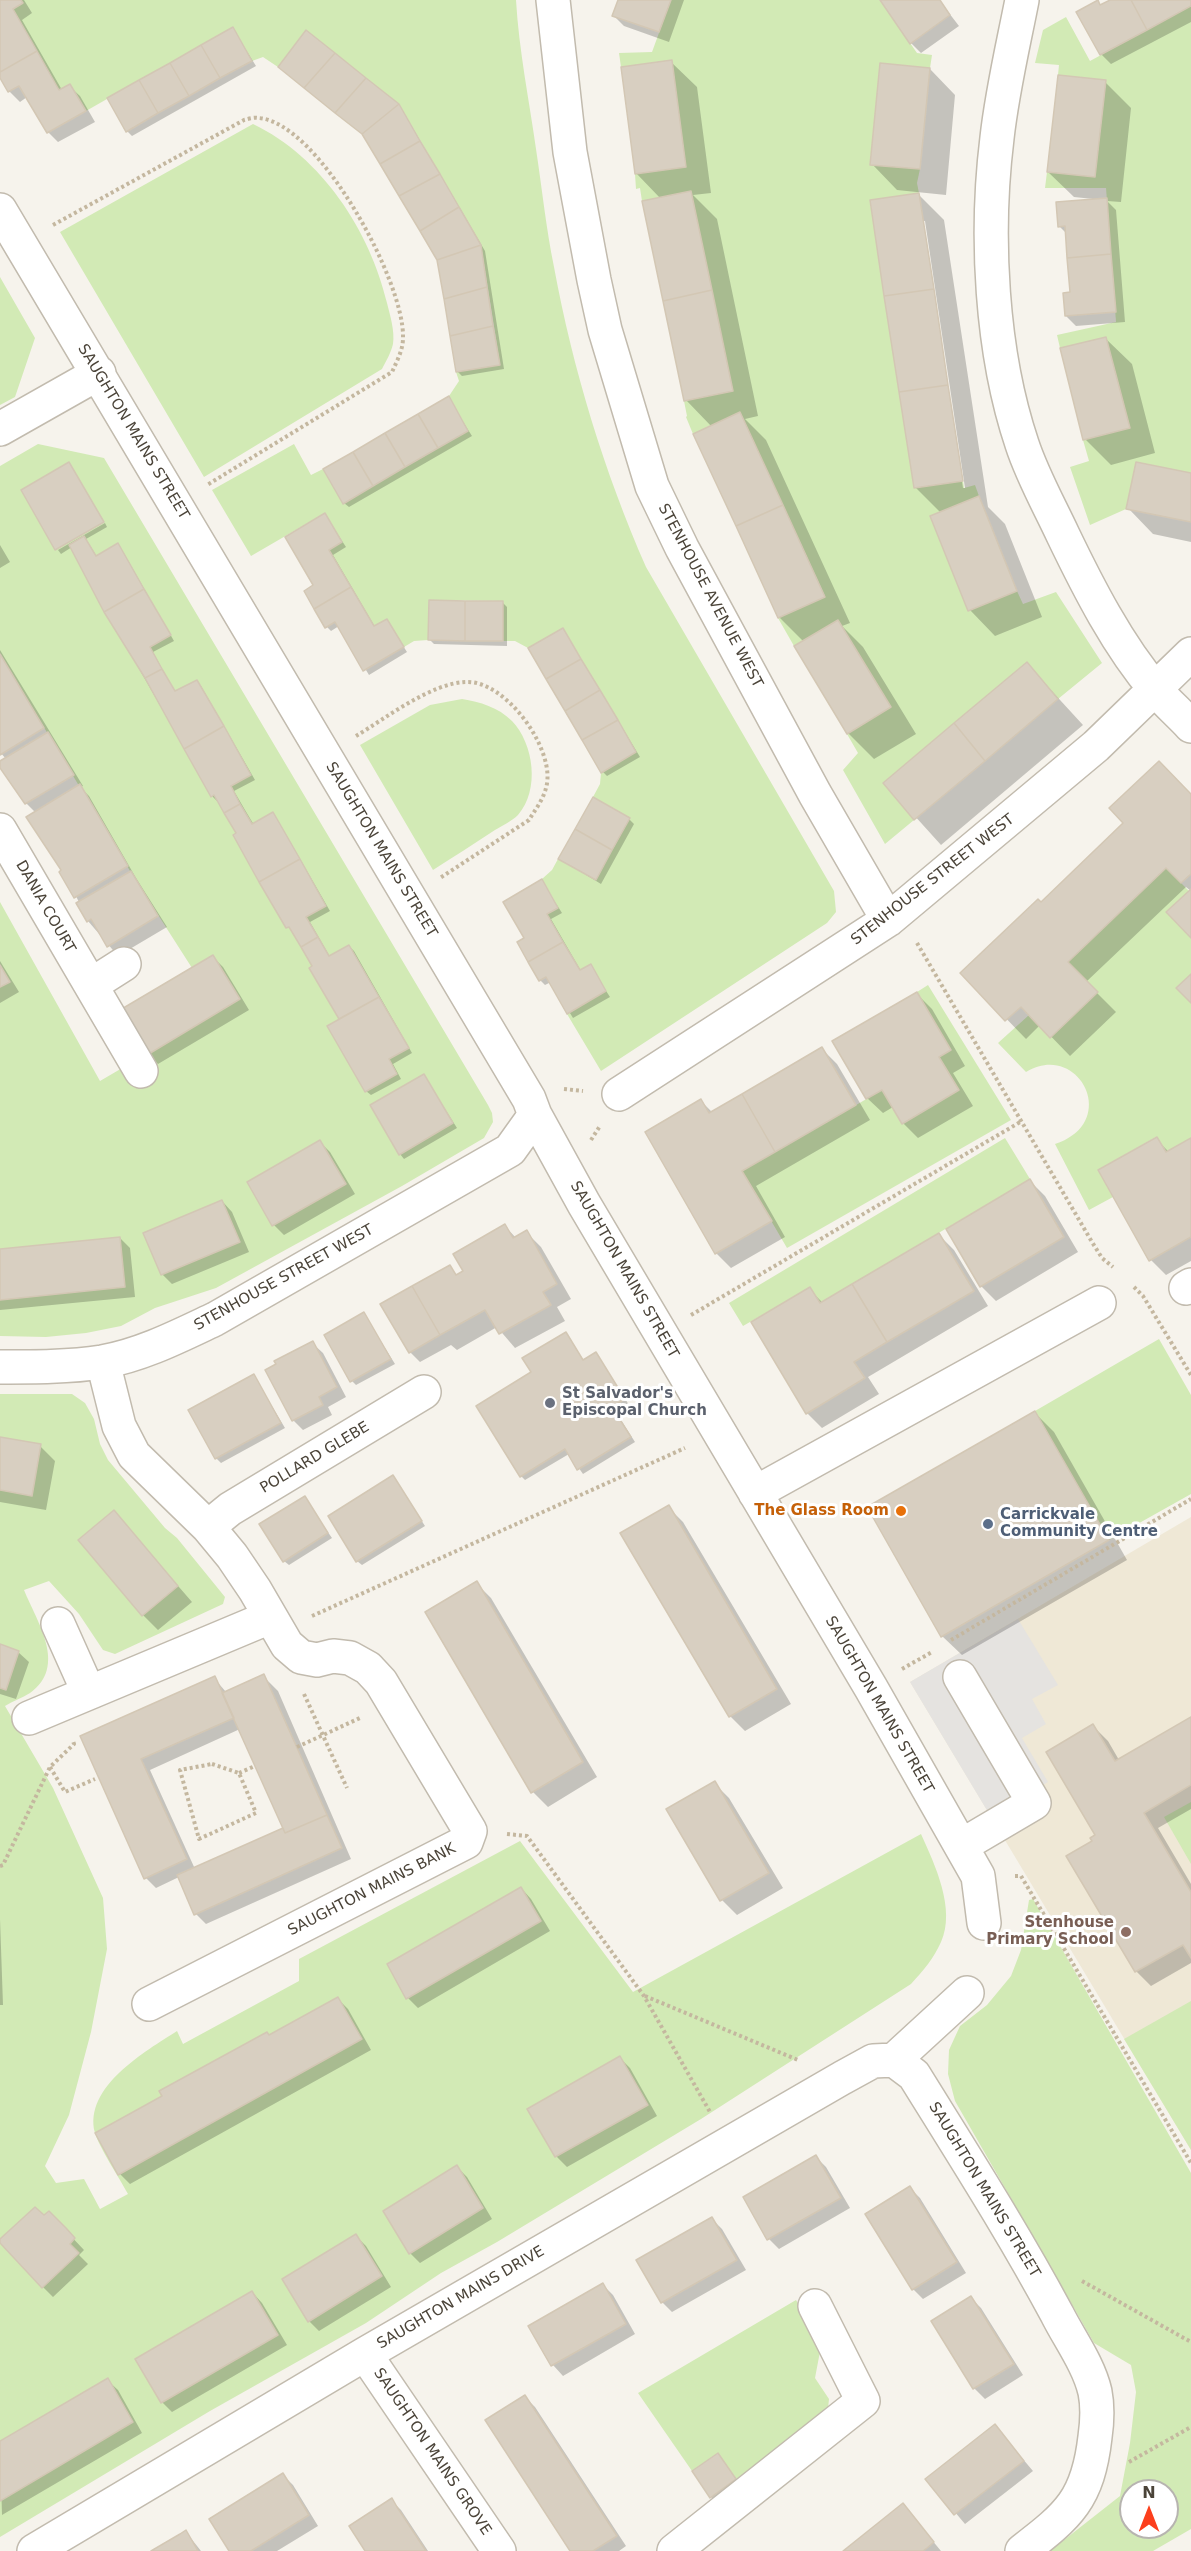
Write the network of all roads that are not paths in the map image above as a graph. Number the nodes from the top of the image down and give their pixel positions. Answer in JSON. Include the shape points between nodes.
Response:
{"nodes":[{"id":1,"x":553,"y":0,"type":"edge"},
{"id":2,"x":1022,"y":0,"type":"edge"},
{"id":3,"x":0,"y":210,"type":"edge"},
{"id":4,"x":99,"y":373,"type":"junction"},
{"id":5,"x":0,"y":429,"type":"edge"},
{"id":6,"x":1191,"y":654,"type":"edge"},
{"id":7,"x":1155,"y":689,"type":"junction"},
{"id":8,"x":1191,"y":726,"type":"edge"},
{"id":9,"x":0,"y":830,"type":"edge"},
{"id":10,"x":894,"y":915,"type":"junction"},
{"id":11,"x":124,"y":964,"type":"dead end"},
{"id":12,"x":91,"y":985,"type":"junction"},
{"id":13,"x":141,"y":1071,"type":"dead end"},
{"id":14,"x":620,"y":1094,"type":"dead end"},
{"id":15,"x":536,"y":1115,"type":"junction"},
{"id":16,"x":1099,"y":1302,"type":"road end"},
{"id":17,"x":103,"y":1362,"type":"junction"},
{"id":18,"x":0,"y":1367,"type":"edge"},
{"id":19,"x":424,"y":1392,"type":"dead end"},
{"id":20,"x":755,"y":1493,"type":"junction"},
{"id":21,"x":208,"y":1527,"type":"junction"},
{"id":22,"x":58,"y":1623,"type":"dead end"},
{"id":23,"x":274,"y":1624,"type":"junction"},
{"id":24,"x":960,"y":1677,"type":"dead end"},
{"id":25,"x":88,"y":1691,"type":"junction"},
{"id":26,"x":28,"y":1718,"type":"dead end"},
{"id":27,"x":961,"y":1846,"type":"junction"},
{"id":28,"x":984,"y":1923,"type":"dead end"},
{"id":29,"x":967,"y":1993,"type":"dead end"},
{"id":30,"x":149,"y":2004,"type":"dead end"},
{"id":31,"x":894,"y":2060,"type":"junction"},
{"id":32,"x":815,"y":2306,"type":"dead end"},
{"id":33,"x":365,"y":2354,"type":"junction"},
{"id":34,"x":34,"y":2551,"type":"edge"},
{"id":35,"x":499,"y":2551,"type":"edge"},
{"id":36,"x":674,"y":2551,"type":"edge"},
{"id":37,"x":1022,"y":2551,"type":"edge"}],
"edges":[{"from":1,"to":10,"type":"street","name":"STENHOUSE AVENUE WEST","via":[[570,152],[594,280],[652,486],[815,794]]},
{"from":2,"to":7,"type":"street","via":[[1001,107],[992,180],[998,332],[1007,392],[1022,446],[1080,571],[1113,629]]},
{"from":3,"to":4,"type":"street","name":"SAUGHTON MAINS STREET"},
{"from":4,"to":5,"type":"street"},
{"from":4,"to":15,"type":"street","name":"SAUGHTON MAINS STREET"},
{"from":6,"to":7,"type":"street","name":"STENHOUSE STREET WEST"},
{"from":7,"to":8,"type":"street"},
{"from":7,"to":10,"type":"street","name":"STENHOUSE STREET WEST","via":[[1096,746]]},
{"from":9,"to":12,"type":"street","name":"DANIA COURT"},
{"from":10,"to":14,"type":"street","name":"STENHOUSE STREET WEST"},
{"from":11,"to":12,"type":"street"},
{"from":12,"to":13,"type":"street","name":"DANIA COURT"},
{"from":15,"to":17,"type":"street","name":"STENHOUSE STREET WEST","via":[[510,1150],[215,1319],[172,1339]]},
{"from":15,"to":20,"type":"street","name":"SAUGHTON MAINS STREET"},
{"from":16,"to":20,"type":"street"},
{"from":17,"to":18,"type":"street","name":"STENHOUSE STREET WEST"},
{"from":17,"to":21,"type":"street","via":[[119,1426],[134,1455]]},
{"from":19,"to":21,"type":"street","name":"POLLARD GLEBE","via":[[230,1509]]},
{"from":20,"to":27,"type":"street","name":"SAUGHTON MAINS STREET"},
{"from":21,"to":23,"type":"street","via":[[232,1556]]},
{"from":22,"to":25,"type":"street"},
{"from":23,"to":25,"type":"street"},
{"from":23,"to":30,"type":"street","name":"SAUGHTON MAINS BANK","via":[[287,1645],[301,1657],[350,1658],[368,1668],[381,1682],[470,1831],[466,1842]]},
{"from":24,"to":27,"type":"street","via":[[1034,1803]]},
{"from":25,"to":26,"type":"street"},
{"from":27,"to":28,"type":"street","name":"SAUGHTON MAINS STREET","via":[[978,1876]]},
{"from":29,"to":31,"type":"street"},
{"from":31,"to":33,"type":"street","name":"SAUGHTON MAINS DRIVE","via":[[873,2061],[842,2078]]},
{"from":31,"to":37,"type":"street","name":"SAUGHTON MAINS STREET","via":[[914,2075],[1021,2248],[1095,2391],[1097,2418],[1084,2488],[1071,2510]]},
{"from":32,"to":36,"type":"street","via":[[862,2401]]},
{"from":33,"to":34,"type":"street","name":"SAUGHTON MAINS DRIVE"},
{"from":33,"to":35,"type":"street","name":"SAUGHTON MAINS GROVE"}]}
